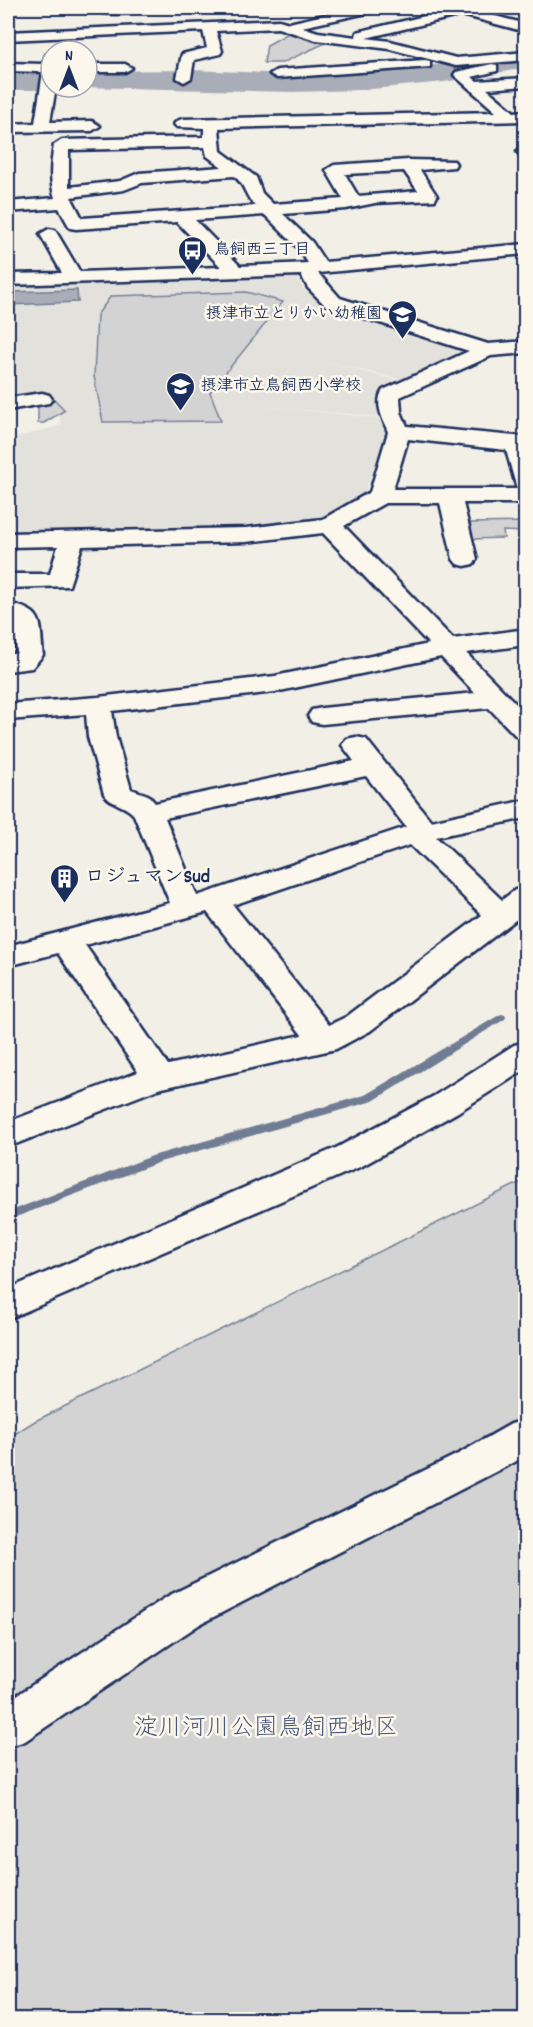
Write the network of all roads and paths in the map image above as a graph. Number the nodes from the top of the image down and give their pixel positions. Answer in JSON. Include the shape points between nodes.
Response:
{"nodes":[{"id":1,"x":97,"y":8,"type":"edge"},
{"id":2,"x":371,"y":8,"type":"edge"},
{"id":3,"x":512,"y":8,"type":"edge"},
{"id":4,"x":131,"y":9,"type":"edge"},
{"id":5,"x":267,"y":9,"type":"dead end"},
{"id":6,"x":456,"y":9,"type":"edge"},
{"id":7,"x":342,"y":14,"type":"junction"},
{"id":8,"x":481,"y":16,"type":"junction"},
{"id":9,"x":283,"y":25,"type":"junction"},
{"id":10,"x":208,"y":27,"type":"junction"},
{"id":11,"x":391,"y":28,"type":"junction"},
{"id":12,"x":525,"y":28,"type":"edge"},
{"id":13,"x":53,"y":34,"type":"junction"},
{"id":14,"x":8,"y":36,"type":"edge"},
{"id":15,"x":53,"y":39,"type":"edge"},
{"id":16,"x":343,"y":40,"type":"junction"},
{"id":17,"x":493,"y":42,"type":"dead end"},
{"id":18,"x":172,"y":51,"type":"dead end"},
{"id":19,"x":525,"y":52,"type":"edge"},
{"id":20,"x":525,"y":56,"type":"edge"},
{"id":21,"x":278,"y":58,"type":"dead end"},
{"id":22,"x":456,"y":62,"type":"junction"},
{"id":23,"x":508,"y":65,"type":"dead end"},
{"id":24,"x":8,"y":68,"type":"edge"},
{"id":25,"x":125,"y":68,"type":"dead end"},
{"id":26,"x":187,"y":68,"type":"junction"},
{"id":27,"x":207,"y":69,"type":"dead end"},
{"id":28,"x":39,"y":72,"type":"edge"},
{"id":29,"x":99,"y":72,"type":"edge"},
{"id":30,"x":39,"y":78,"type":"edge"},
{"id":31,"x":28,"y":82,"type":"dead end"},
{"id":32,"x":525,"y":82,"type":"edge"},
{"id":33,"x":478,"y":89,"type":"junction"},
{"id":34,"x":458,"y":94,"type":"dead end"},
{"id":35,"x":48,"y":99,"type":"edge"},
{"id":36,"x":360,"y":102,"type":"dead end"},
{"id":37,"x":430,"y":104,"type":"dead end"},
{"id":38,"x":518,"y":116,"type":"edge"},
{"id":39,"x":447,"y":118,"type":"junction"},
{"id":40,"x":366,"y":120,"type":"junction"},
{"id":41,"x":211,"y":124,"type":"junction"},
{"id":42,"x":165,"y":125,"type":"dead end"},
{"id":43,"x":109,"y":126,"type":"dead end"},
{"id":44,"x":8,"y":128,"type":"edge"},
{"id":45,"x":40,"y":128,"type":"junction"},
{"id":46,"x":213,"y":142,"type":"junction"},
{"id":47,"x":62,"y":145,"type":"junction"},
{"id":48,"x":42,"y":146,"type":"dead end"},
{"id":49,"x":448,"y":164,"type":"dead end"},
{"id":50,"x":408,"y":165,"type":"junction"},
{"id":51,"x":231,"y":166,"type":"junction"},
{"id":52,"x":134,"y":167,"type":"dead end"},
{"id":53,"x":63,"y":197,"type":"junction"},
{"id":54,"x":353,"y":202,"type":"junction"},
{"id":55,"x":8,"y":207,"type":"edge"},
{"id":56,"x":267,"y":209,"type":"junction"},
{"id":57,"x":180,"y":215,"type":"junction"},
{"id":58,"x":49,"y":234,"type":"dead end"},
{"id":59,"x":525,"y":249,"type":"edge"},
{"id":60,"x":314,"y":268,"type":"junction"},
{"id":61,"x":236,"y":272,"type":"junction"},
{"id":62,"x":74,"y":278,"type":"junction"},
{"id":63,"x":8,"y":280,"type":"edge"},
{"id":64,"x":525,"y":347,"type":"edge"},
{"id":65,"x":488,"y":350,"type":"junction"},
{"id":66,"x":42,"y":399,"type":"dead end"},
{"id":67,"x":8,"y":404,"type":"edge"},
{"id":68,"x":399,"y":432,"type":"junction"},
{"id":69,"x":521,"y":444,"type":"edge"},
{"id":70,"x":525,"y":486,"type":"edge"},
{"id":71,"x":380,"y":496,"type":"junction"},
{"id":72,"x":525,"y":496,"type":"edge"},
{"id":73,"x":450,"y":498,"type":"junction"},
{"id":74,"x":329,"y":525,"type":"junction"},
{"id":75,"x":72,"y":539,"type":"junction"},
{"id":76,"x":8,"y":540,"type":"edge"},
{"id":77,"x":465,"y":559,"type":"dead end"},
{"id":78,"x":8,"y":581,"type":"edge"},
{"id":79,"x":8,"y":610,"type":"edge"},
{"id":80,"x":525,"y":637,"type":"edge"},
{"id":81,"x":446,"y":648,"type":"junction"},
{"id":82,"x":8,"y":663,"type":"edge"},
{"id":83,"x":495,"y":699,"type":"junction"},
{"id":84,"x":98,"y":705,"type":"junction"},
{"id":85,"x":8,"y":712,"type":"edge"},
{"id":86,"x":322,"y":716,"type":"dead end"},
{"id":87,"x":521,"y":721,"type":"edge"},
{"id":88,"x":525,"y":809,"type":"edge"},
{"id":89,"x":148,"y":813,"type":"junction"},
{"id":90,"x":419,"y":832,"type":"junction"},
{"id":91,"x":200,"y":904,"type":"junction"},
{"id":92,"x":513,"y":906,"type":"edge"},
{"id":93,"x":65,"y":940,"type":"junction"},
{"id":94,"x":8,"y":956,"type":"edge"},
{"id":95,"x":324,"y":1041,"type":"junction"},
{"id":96,"x":525,"y":1053,"type":"edge"},
{"id":97,"x":160,"y":1078,"type":"junction"},
{"id":98,"x":8,"y":1135,"type":"edge"},
{"id":99,"x":8,"y":1305,"type":"edge"},
{"id":100,"x":525,"y":1436,"type":"edge"},
{"id":101,"x":8,"y":1726,"type":"edge"}],
"edges":[{"from":1,"to":4,"type":"street"},
{"from":2,"to":7,"type":"street"},
{"from":3,"to":8,"type":"street"},
{"from":5,"to":9,"type":"street"},
{"from":6,"to":8,"type":"street"},
{"from":6,"to":11,"type":"street"},
{"from":7,"to":9,"type":"street"},
{"from":7,"to":11,"type":"street"},
{"from":8,"to":12,"type":"street"},
{"from":9,"to":10,"type":"street","via":[[237,31]]},
{"from":9,"to":16,"type":"street"},
{"from":10,"to":13,"type":"street"},
{"from":10,"to":26,"type":"street","via":[[220,49]]},
{"from":11,"to":16,"type":"street"},
{"from":13,"to":14,"type":"street","via":[[26,28]]},
{"from":13,"to":15,"type":"street"},
{"from":16,"to":22,"type":"street","via":[[390,45]]},
{"from":17,"to":19,"type":"street"},
{"from":18,"to":26,"type":"street"},
{"from":20,"to":22,"type":"street"},
{"from":21,"to":22,"type":"street","via":[[273,64],[279,78]]},
{"from":23,"to":33,"type":"street","via":[[461,75]]},
{"from":24,"to":28,"type":"street"},
{"from":25,"to":29,"type":"street"},
{"from":26,"to":27,"type":"street"},
{"from":30,"to":31,"type":"street"},
{"from":32,"to":33,"type":"street"},
{"from":33,"to":34,"type":"street"},
{"from":33,"to":38,"type":"street"},
{"from":35,"to":45,"type":"street"},
{"from":36,"to":40,"type":"street"},
{"from":37,"to":39,"type":"street"},
{"from":38,"to":39,"type":"street"},
{"from":39,"to":40,"type":"street"},
{"from":40,"to":41,"type":"street"},
{"from":41,"to":42,"type":"street"},
{"from":41,"to":46,"type":"street"},
{"from":43,"to":45,"type":"street"},
{"from":44,"to":45,"type":"street"},
{"from":46,"to":47,"type":"street"},
{"from":46,"to":51,"type":"street","via":[[213,153]]},
{"from":47,"to":48,"type":"street"},
{"from":47,"to":53,"type":"street","via":[[56,173]]},
{"from":49,"to":50,"type":"street"},
{"from":50,"to":54,"type":"street","via":[[334,170]]},
{"from":50,"to":54,"type":"street","via":[[429,196]]},
{"from":51,"to":52,"type":"street"},
{"from":51,"to":53,"type":"street","via":[[139,178],[124,185]]},
{"from":51,"to":56,"type":"street","via":[[250,180],[254,195]]},
{"from":53,"to":55,"type":"street"},
{"from":53,"to":57,"type":"street","via":[[76,224]]},
{"from":54,"to":56,"type":"street"},
{"from":56,"to":57,"type":"street"},
{"from":56,"to":60,"type":"street","via":[[306,246]]},
{"from":57,"to":61,"type":"street"},
{"from":58,"to":62,"type":"street"},
{"from":59,"to":60,"type":"street"},
{"from":60,"to":61,"type":"street"},
{"from":60,"to":65,"type":"street","via":[[315,284],[333,302]]},
{"from":61,"to":62,"type":"street"},
{"from":62,"to":63,"type":"street"},
{"from":64,"to":65,"type":"street"},
{"from":65,"to":68,"type":"street","via":[[390,394],[390,412]]},
{"from":66,"to":67,"type":"street"},
{"from":68,"to":69,"type":"street"},
{"from":68,"to":71,"type":"street"},
{"from":69,"to":70,"type":"street"},
{"from":71,"to":73,"type":"street"},
{"from":71,"to":74,"type":"street"},
{"from":72,"to":73,"type":"street"},
{"from":73,"to":77,"type":"street"},
{"from":74,"to":75,"type":"street","via":[[246,535]]},
{"from":74,"to":81,"type":"street"},
{"from":75,"to":76,"type":"street"},
{"from":75,"to":78,"type":"street","via":[[60,581]]},
{"from":79,"to":82,"type":"street","via":[[26,616],[30,655],[23,662]]},
{"from":80,"to":81,"type":"street"},
{"from":81,"to":83,"type":"street"},
{"from":81,"to":84,"type":"street","via":[[275,684]]},
{"from":83,"to":86,"type":"street"},
{"from":83,"to":87,"type":"street"},
{"from":84,"to":85,"type":"street"},
{"from":84,"to":89,"type":"street","via":[[102,737],[118,794],[138,801]]},
{"from":88,"to":90,"type":"street"},
{"from":89,"to":90,"type":"street","via":[[363,756]]},
{"from":89,"to":91,"type":"street"},
{"from":90,"to":91,"type":"street"},
{"from":90,"to":92,"type":"street"},
{"from":91,"to":93,"type":"street"},
{"from":91,"to":95,"type":"street"},
{"from":92,"to":95,"type":"street","via":[[358,1024]]},
{"from":93,"to":94,"type":"street"},
{"from":93,"to":97,"type":"street"},
{"from":95,"to":97,"type":"street"},
{"from":96,"to":99,"type":"street","via":[[446,1104],[349,1157]]},
{"from":97,"to":98,"type":"street"},
{"from":100,"to":101,"type":"street","via":[[475,1465],[184,1610]]}]}
